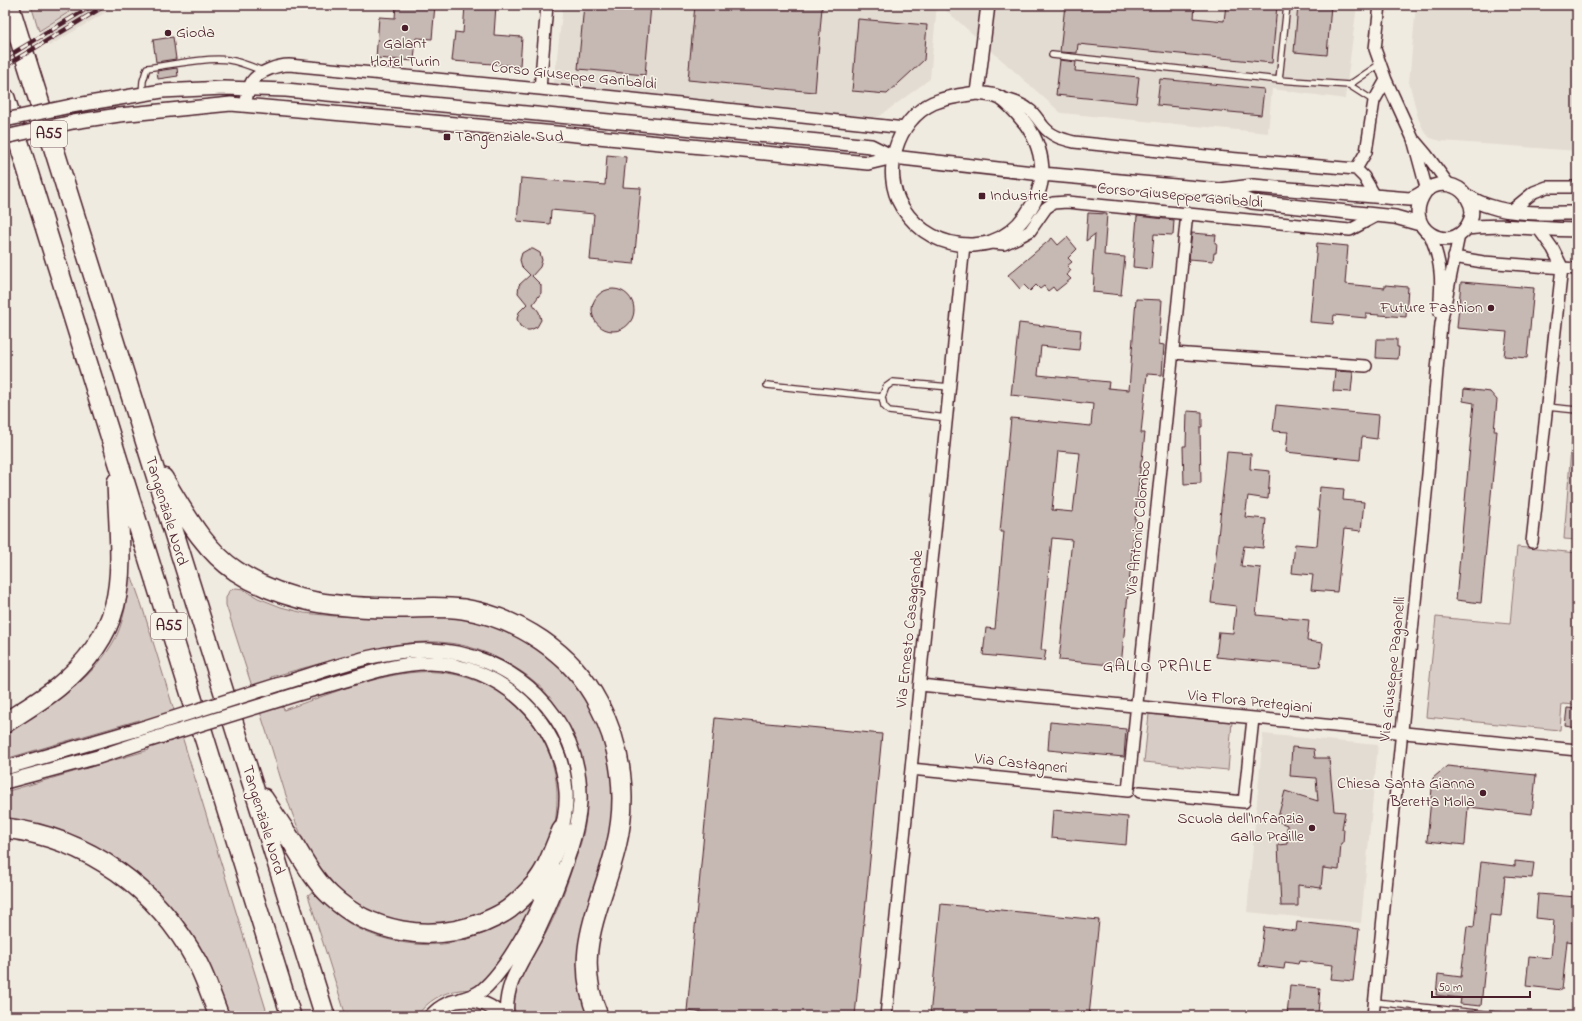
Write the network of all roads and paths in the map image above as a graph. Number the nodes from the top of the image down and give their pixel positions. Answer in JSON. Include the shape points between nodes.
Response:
{"nodes":[{"id":1,"x":9,"y":5,"type":"edge"},
{"id":2,"x":548,"y":5,"type":"edge"},
{"id":3,"x":988,"y":5,"type":"edge"},
{"id":4,"x":1287,"y":5,"type":"edge"},
{"id":5,"x":1380,"y":5,"type":"edge"},
{"id":6,"x":1052,"y":55,"type":"dead end"},
{"id":7,"x":1380,"y":64,"type":"junction"},
{"id":8,"x":265,"y":72,"type":"junction"},
{"id":9,"x":1279,"y":80,"type":"junction"},
{"id":10,"x":1386,"y":80,"type":"junction"},
{"id":11,"x":1349,"y":85,"type":"junction"},
{"id":12,"x":249,"y":89,"type":"junction"},
{"id":13,"x":540,"y":89,"type":"junction"},
{"id":14,"x":977,"y":93,"type":"junction"},
{"id":15,"x":142,"y":94,"type":"junction"},
{"id":16,"x":998,"y":97,"type":"junction"},
{"id":17,"x":5,"y":98,"type":"edge"},
{"id":18,"x":1374,"y":101,"type":"junction"},
{"id":19,"x":245,"y":105,"type":"junction"},
{"id":20,"x":5,"y":120,"type":"edge"},
{"id":21,"x":905,"y":128,"type":"junction"},
{"id":22,"x":5,"y":137,"type":"edge"},
{"id":23,"x":1413,"y":139,"type":"junction"},
{"id":24,"x":893,"y":157,"type":"junction"},
{"id":25,"x":1356,"y":169,"type":"junction"},
{"id":26,"x":1042,"y":174,"type":"junction"},
{"id":27,"x":1449,"y":184,"type":"junction"},
{"id":28,"x":1577,"y":187,"type":"edge"},
{"id":29,"x":1220,"y":190,"type":"junction"},
{"id":30,"x":1426,"y":191,"type":"junction"},
{"id":31,"x":1376,"y":196,"type":"junction"},
{"id":32,"x":1467,"y":196,"type":"junction"},
{"id":33,"x":1512,"y":210,"type":"junction"},
{"id":34,"x":1187,"y":213,"type":"junction"},
{"id":35,"x":1577,"y":213,"type":"edge"},
{"id":36,"x":1378,"y":215,"type":"junction"},
{"id":37,"x":1420,"y":224,"type":"junction"},
{"id":38,"x":1538,"y":228,"type":"junction"},
{"id":39,"x":1577,"y":230,"type":"edge"},
{"id":40,"x":1462,"y":231,"type":"junction"},
{"id":41,"x":1430,"y":234,"type":"junction"},
{"id":42,"x":991,"y":243,"type":"junction"},
{"id":43,"x":964,"y":245,"type":"junction"},
{"id":44,"x":1454,"y":257,"type":"junction"},
{"id":45,"x":1562,"y":267,"type":"junction"},
{"id":46,"x":1577,"y":269,"type":"edge"},
{"id":47,"x":1441,"y":324,"type":"junction"},
{"id":48,"x":1173,"y":353,"type":"junction"},
{"id":49,"x":1366,"y":366,"type":"dead end"},
{"id":50,"x":767,"y":385,"type":"dead end"},
{"id":51,"x":950,"y":387,"type":"junction"},
{"id":52,"x":882,"y":397,"type":"junction"},
{"id":53,"x":1547,"y":407,"type":"junction"},
{"id":54,"x":1577,"y":410,"type":"edge"},
{"id":55,"x":947,"y":418,"type":"junction"},
{"id":56,"x":149,"y":456,"type":"junction"},
{"id":57,"x":117,"y":459,"type":"junction"},
{"id":58,"x":1532,"y":542,"type":"dead end"},
{"id":59,"x":920,"y":685,"type":"junction"},
{"id":60,"x":1137,"y":707,"type":"junction"},
{"id":61,"x":1253,"y":719,"type":"junction"},
{"id":62,"x":5,"y":723,"type":"edge"},
{"id":63,"x":1403,"y":733,"type":"junction"},
{"id":64,"x":1577,"y":750,"type":"edge"},
{"id":65,"x":5,"y":768,"type":"edge"},
{"id":66,"x":911,"y":770,"type":"junction"},
{"id":67,"x":251,"y":781,"type":"junction"},
{"id":68,"x":5,"y":782,"type":"edge"},
{"id":69,"x":1128,"y":791,"type":"joint"},
{"id":70,"x":1140,"y":792,"type":"dead end"},
{"id":71,"x":5,"y":828,"type":"edge"},
{"id":72,"x":562,"y":830,"type":"junction"},
{"id":73,"x":460,"y":1000,"type":"junction"},
{"id":74,"x":1375,"y":1002,"type":"junction"},
{"id":75,"x":219,"y":1016,"type":"edge"},
{"id":76,"x":291,"y":1016,"type":"edge"},
{"id":77,"x":325,"y":1016,"type":"edge"},
{"id":78,"x":431,"y":1016,"type":"edge"},
{"id":79,"x":502,"y":1016,"type":"edge"},
{"id":80,"x":507,"y":1016,"type":"edge"},
{"id":81,"x":598,"y":1016,"type":"edge"},
{"id":82,"x":886,"y":1016,"type":"edge"},
{"id":83,"x":1373,"y":1016,"type":"edge"},
{"id":84,"x":1503,"y":1016,"type":"edge"}],
"edges":[{"from":1,"to":56,"type":"highway","name":"Tangenziale Nord","number":"A55"},
{"from":2,"to":13,"type":"street"},
{"from":3,"to":14,"type":"street"},
{"from":4,"to":9,"type":"lane"},
{"from":5,"to":7,"type":"street","via":[[1375,49]]},
{"from":6,"to":9,"type":"lane"},
{"from":7,"to":10,"type":"street"},
{"from":7,"to":11,"type":"lane"},
{"from":8,"to":12,"type":"street","name":"Corso Giuseppe Garibaldi","via":[[253,81]]},
{"from":8,"to":13,"type":"street","name":"Corso Giuseppe Garibaldi","via":[[289,65]]},
{"from":8,"to":15,"type":"lane","via":[[228,60],[147,68]]},
{"from":9,"to":11,"type":"lane"},
{"from":10,"to":18,"type":"street"},
{"from":10,"to":23,"type":"street"},
{"from":11,"to":18,"type":"lane"},
{"from":12,"to":15,"type":"street","name":"Corso Giuseppe Garibaldi","via":[[224,88]]},
{"from":12,"to":19,"type":"street","name":"Corso Giuseppe Garibaldi"},
{"from":12,"to":24,"type":"street","name":"Corso Giuseppe Garibaldi","via":[[286,90],[871,146]]},
{"from":13,"to":21,"type":"street","name":"Corso Giuseppe Garibaldi"},
{"from":14,"to":16,"type":"street","name":"Corso Giuseppe Garibaldi"},
{"from":14,"to":21,"type":"street","name":"Corso Giuseppe Garibaldi","via":[[954,96],[932,104],[913,118]]},
{"from":15,"to":20,"type":"street","name":"Corso Giuseppe Garibaldi","bridge":true},
{"from":16,"to":25,"type":"street","name":"Corso Giuseppe Garibaldi","via":[[1030,110],[1043,127],[1058,138],[1074,142]]},
{"from":16,"to":26,"type":"street","name":"Corso Giuseppe Garibaldi","via":[[1014,110],[1032,132],[1040,153]]},
{"from":17,"to":57,"type":"highway","name":"Tangenziale Nord","number":"A55"},
{"from":18,"to":25,"type":"street","via":[[1366,152]]},
{"from":19,"to":22,"type":"street","name":"Corso Giuseppe Garibaldi","bridge":true,"via":[[176,108],[119,115]]},
{"from":19,"to":24,"type":"street","name":"Corso Giuseppe Garibaldi","via":[[868,163]]},
{"from":21,"to":24,"type":"street","name":"Corso Giuseppe Garibaldi","via":[[899,137]]},
{"from":23,"to":27,"type":"street"},
{"from":23,"to":30,"type":"street"},
{"from":24,"to":26,"type":"street","name":"Corso Giuseppe Garibaldi"},
{"from":24,"to":43,"type":"street","name":"Corso Giuseppe Garibaldi","via":[[893,181],[899,201],[910,219],[925,233],[944,242]]},
{"from":25,"to":31,"type":"street","via":[[1364,176]]},
{"from":26,"to":29,"type":"street","name":"Corso Giuseppe Garibaldi"},
{"from":26,"to":42,"type":"street","name":"Corso Giuseppe Garibaldi","via":[[1035,200],[1020,222],[1007,234]]},
{"from":27,"to":30,"type":"street","name":"Corso Giuseppe Garibaldi","via":[[1441,184]]},
{"from":27,"to":32,"type":"street"},
{"from":28,"to":33,"type":"street","via":[[1547,188],[1534,192]]},
{"from":29,"to":31,"type":"street","name":"Corso Giuseppe Garibaldi","via":[[1253,186]]},
{"from":29,"to":36,"type":"street","name":"Corso Giuseppe Garibaldi","via":[[1252,202]]},
{"from":30,"to":31,"type":"street","name":"Corso Giuseppe Garibaldi","via":[[1410,199]]},
{"from":30,"to":37,"type":"street","via":[[1420,199],[1418,208]]},
{"from":32,"to":33,"type":"street","via":[[1490,207]]},
{"from":32,"to":40,"type":"street","via":[[1472,215]]},
{"from":33,"to":35,"type":"street"},
{"from":34,"to":36,"type":"street","name":"Corso Giuseppe Garibaldi","via":[[1350,230]]},
{"from":34,"to":42,"type":"street","name":"Corso Giuseppe Garibaldi","via":[[1067,202],[1053,203],[1046,208],[1030,231],[1004,244]]},
{"from":34,"to":48,"type":"street","name":"Via Antonio Colombo"},
{"from":36,"to":37,"type":"street","name":"Corso Giuseppe Garibaldi","via":[[1402,218]]},
{"from":37,"to":41,"type":"street","name":"Corso Giuseppe Garibaldi"},
{"from":38,"to":39,"type":"street"},
{"from":38,"to":40,"type":"street","via":[[1503,225]]},
{"from":38,"to":45,"type":"street"},
{"from":40,"to":41,"type":"street","via":[[1449,238],[1439,238]]},
{"from":40,"to":44,"type":"street","name":"Via Giuseppe Paganelli"},
{"from":41,"to":47,"type":"street","name":"Via Giuseppe Paganelli","via":[[1441,273]]},
{"from":42,"to":43,"type":"street","name":"Corso Giuseppe Garibaldi"},
{"from":43,"to":51,"type":"street","name":"Via Ernesto Casagrande"},
{"from":44,"to":45,"type":"street","via":[[1483,262]]},
{"from":44,"to":47,"type":"street","name":"Via Giuseppe Paganelli"},
{"from":45,"to":46,"type":"street"},
{"from":45,"to":53,"type":"street"},
{"from":47,"to":63,"type":"street","name":"Via Giuseppe Paganelli"},
{"from":48,"to":49,"type":"street"},
{"from":48,"to":60,"type":"street","name":"Via Antonio Colombo"},
{"from":50,"to":52,"type":"lane"},
{"from":51,"to":52,"type":"lane","via":[[893,382],[886,387]]},
{"from":51,"to":55,"type":"street","name":"Via Ernesto Casagrande"},
{"from":52,"to":55,"type":"lane","via":[[884,406],[889,411]]},
{"from":53,"to":54,"type":"lane"},
{"from":53,"to":58,"type":"street"},
{"from":55,"to":59,"type":"street","name":"Via Ernesto Casagrande"},
{"from":56,"to":67,"type":"highway","name":"Tangenziale Nord","number":"A55"},
{"from":56,"to":81,"type":"highway","via":[[213,552],[236,571],[254,581],[291,597],[328,605],[447,608],[487,615],[521,628],[541,640],[564,659],[586,684],[597,701],[612,735],[623,788],[617,842],[592,925],[586,955],[589,991]]},
{"from":57,"to":62,"type":"highway","via":[[120,569],[116,605],[111,621],[96,648],[73,674],[57,688]]},
{"from":57,"to":76,"type":"highway","name":"Tangenziale Nord","number":"A55"},
{"from":59,"to":60,"type":"street","name":"Via Flora Pretegiani"},
{"from":59,"to":66,"type":"street","name":"Via Ernesto Casagrande"},
{"from":60,"to":61,"type":"street","name":"Via Flora Pretegiani"},
{"from":60,"to":69,"type":"street","name":"Via Antonio Colombo"},
{"from":61,"to":63,"type":"street","name":"Via Flora Pretegiani"},
{"from":61,"to":70,"type":"street","via":[[1244,802]]},
{"from":63,"to":64,"type":"street","name":"Via Flora Pretegiani"},
{"from":63,"to":74,"type":"street","name":"Via Giuseppe Paganelli"},
{"from":65,"to":80,"type":"street","bridge":true,"via":[[386,654],[414,650],[445,651],[480,659],[509,672],[526,684],[549,708],[563,732],[576,769],[580,801],[570,850],[553,899],[511,984],[506,1001]]},
{"from":66,"to":69,"type":"street","name":"Via Castagneri"},
{"from":66,"to":82,"type":"street","name":"Via Ernesto Casagrande"},
{"from":67,"to":72,"type":"highway","via":[[305,865],[330,895],[360,916],[377,925],[396,930],[440,933],[459,930],[492,919],[508,909],[536,883]]},
{"from":67,"to":77,"type":"highway","name":"Tangenziale Nord","number":"A55"},
{"from":68,"to":72,"type":"street","bridge":true,"via":[[382,669],[428,663],[448,664],[498,682],[535,713],[551,738],[559,757],[566,791]]},
{"from":71,"to":75,"type":"highway","via":[[41,835],[77,849],[116,870],[149,897],[175,927],[198,963]]},
{"from":72,"to":73,"type":"street","via":[[544,893],[520,940],[491,980],[473,996]]},
{"from":73,"to":78,"type":"street","via":[[450,1003]]},
{"from":73,"to":79,"type":"street","via":[[488,1005]]},
{"from":74,"to":83,"type":"street","name":"Via Giuseppe Paganelli"},
{"from":74,"to":84,"type":"lane"}]}
